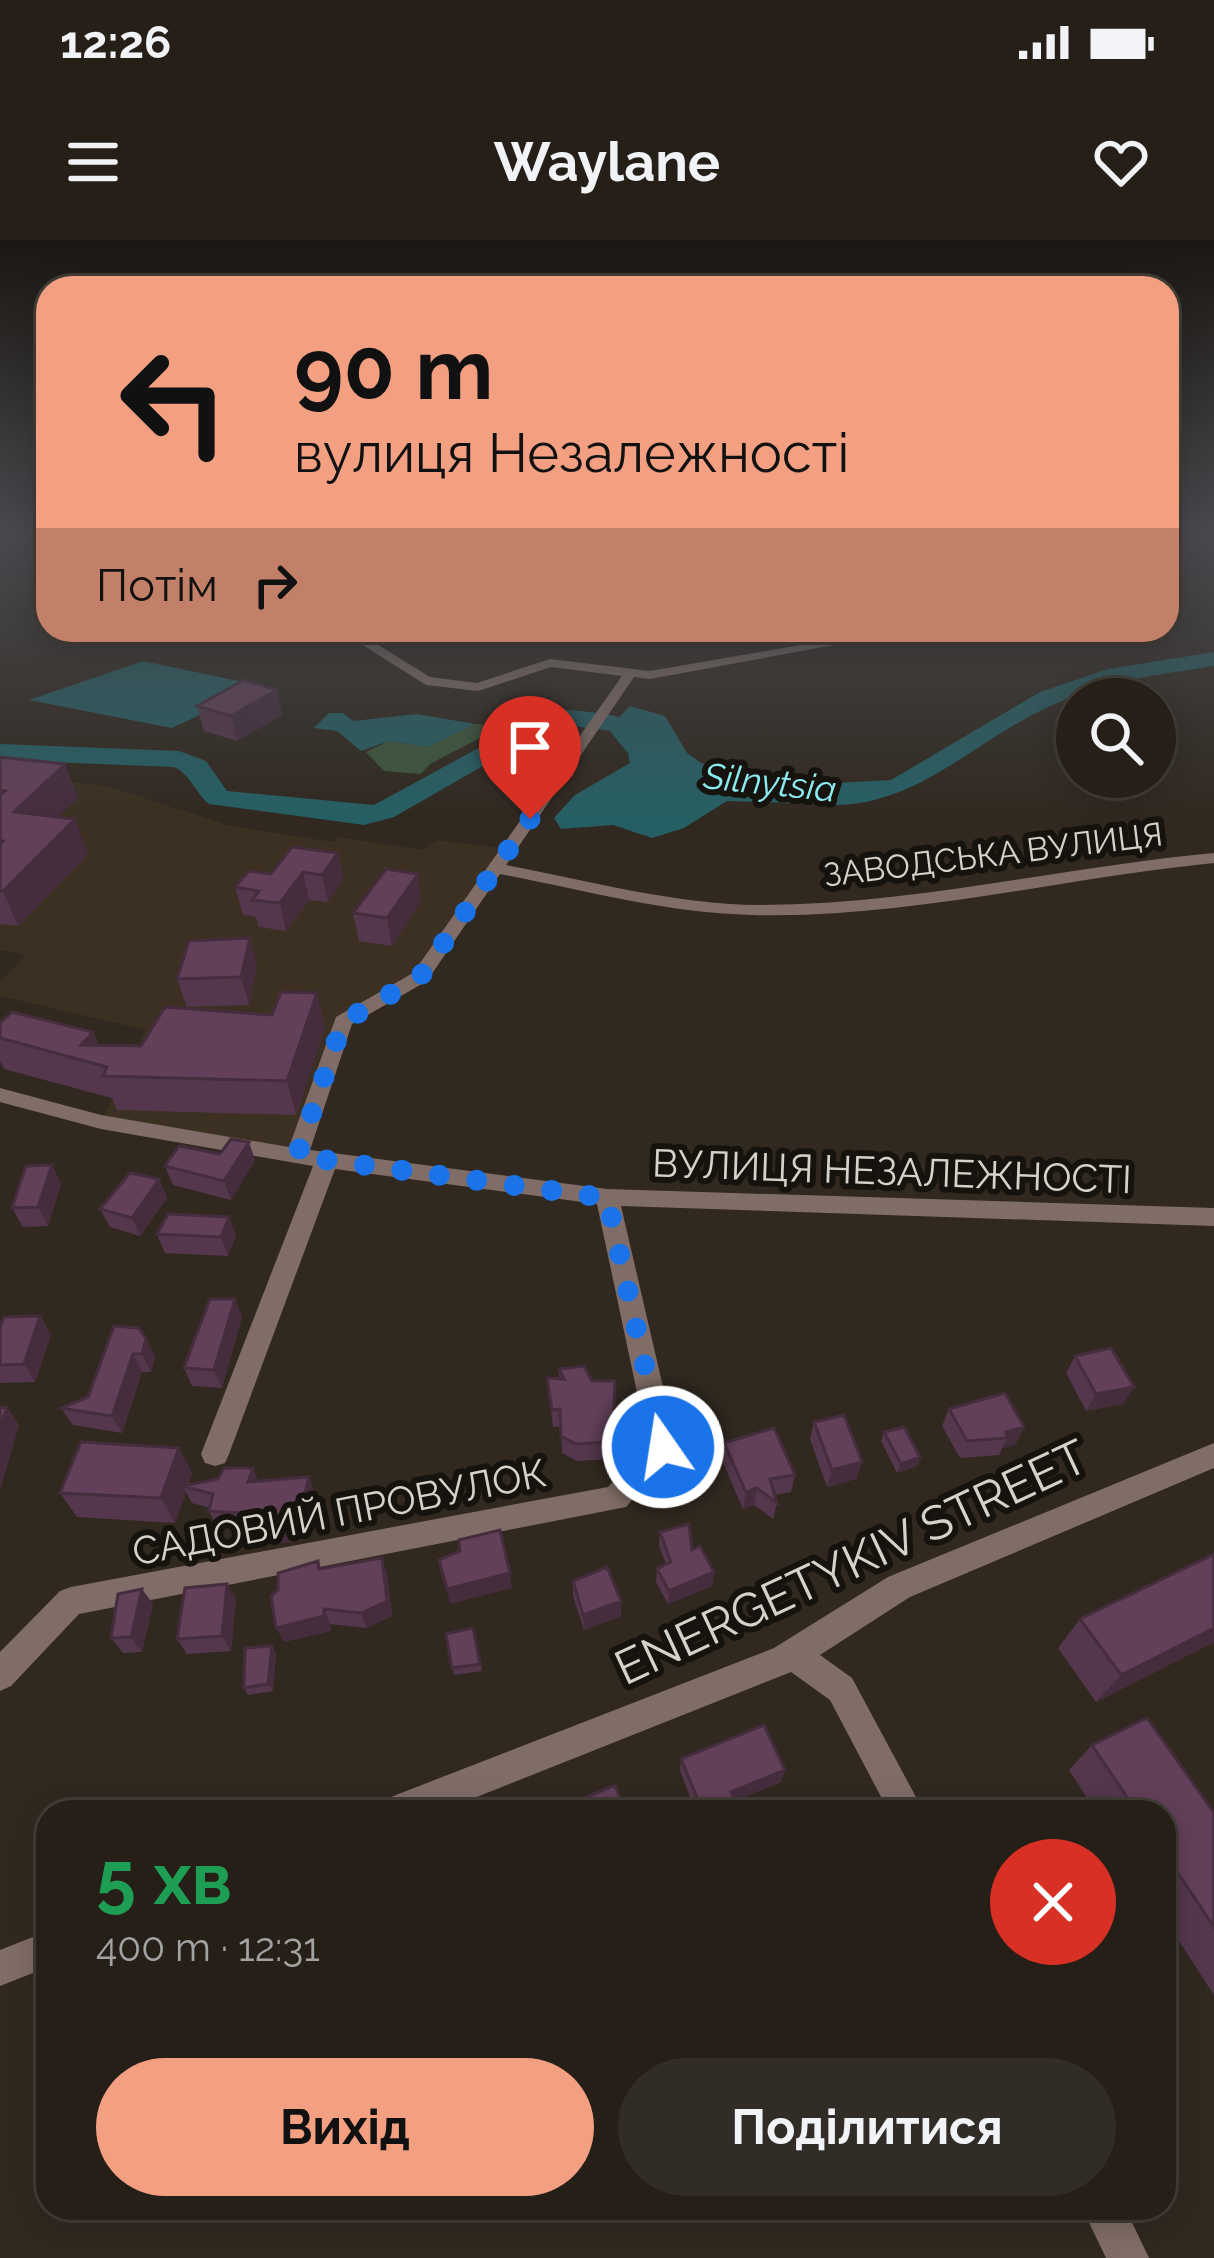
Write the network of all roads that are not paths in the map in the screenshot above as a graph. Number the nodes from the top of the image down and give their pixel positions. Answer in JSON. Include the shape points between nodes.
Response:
{"nodes":[{"id":1,"x":364,"y":642,"type":"edge"},
{"id":2,"x":835,"y":642,"type":"edge"},
{"id":3,"x":629,"y":675,"type":"junction"},
{"id":4,"x":1214,"y":858,"type":"edge"},
{"id":5,"x":495,"y":868,"type":"junction"},
{"id":6,"x":0,"y":1095,"type":"edge"},
{"id":7,"x":297,"y":1156,"type":"junction"},
{"id":8,"x":327,"y":1159,"type":"junction"},
{"id":9,"x":607,"y":1198,"type":"junction"},
{"id":10,"x":1214,"y":1217,"type":"edge"},
{"id":11,"x":215,"y":1454,"type":"dead end"},
{"id":12,"x":1214,"y":1455,"type":"edge"},
{"id":13,"x":792,"y":1654,"type":"junction"},
{"id":14,"x":0,"y":1675,"type":"edge"},
{"id":15,"x":427,"y":1800,"type":"edge"},
{"id":16,"x":901,"y":1800,"type":"edge"},
{"id":17,"x":36,"y":1954,"type":"edge"},
{"id":18,"x":0,"y":1968,"type":"edge"},
{"id":19,"x":1109,"y":2220,"type":"edge"},
{"id":20,"x":1128,"y":2258,"type":"edge"}],
"edges":[{"from":1,"to":3,"type":"street","via":[[448,686],[490,686],[568,662]]},
{"from":2,"to":3,"type":"street"},
{"from":3,"to":5,"type":"street"},
{"from":4,"to":5,"type":"street","name":"ЗАВОДСЬКА ВУЛИЦЯ","via":[[1090,870],[935,899],[753,910]]},
{"from":5,"to":7,"type":"street","via":[[420,977],[343,1022]]},
{"from":6,"to":7,"type":"street","name":"ВУЛИЦЯ НЕЗАЛЕЖНОСТІ","via":[[101,1122]]},
{"from":7,"to":8,"type":"street","name":"ВУЛИЦЯ НЕЗАЛЕЖНОСТІ"},
{"from":8,"to":9,"type":"street","name":"ВУЛИЦЯ НЕЗАЛЕЖНОСТІ"},
{"from":8,"to":11,"type":"street"},
{"from":9,"to":10,"type":"street","name":"ВУЛИЦЯ НЕЗАЛЕЖНОСТІ"},
{"from":9,"to":14,"type":"street","name":"САДОВИЙ ПРОВУЛОК","via":[[663,1447],[616,1498],[70,1601]]},
{"from":12,"to":13,"type":"street","name":"ENERGETYKIV STREET","via":[[899,1587]]},
{"from":13,"to":15,"type":"street","name":"ENERGETYKIV STREET"},
{"from":13,"to":16,"type":"street","via":[[841,1690]]},
{"from":17,"to":18,"type":"street"},
{"from":19,"to":20,"type":"street"}]}
